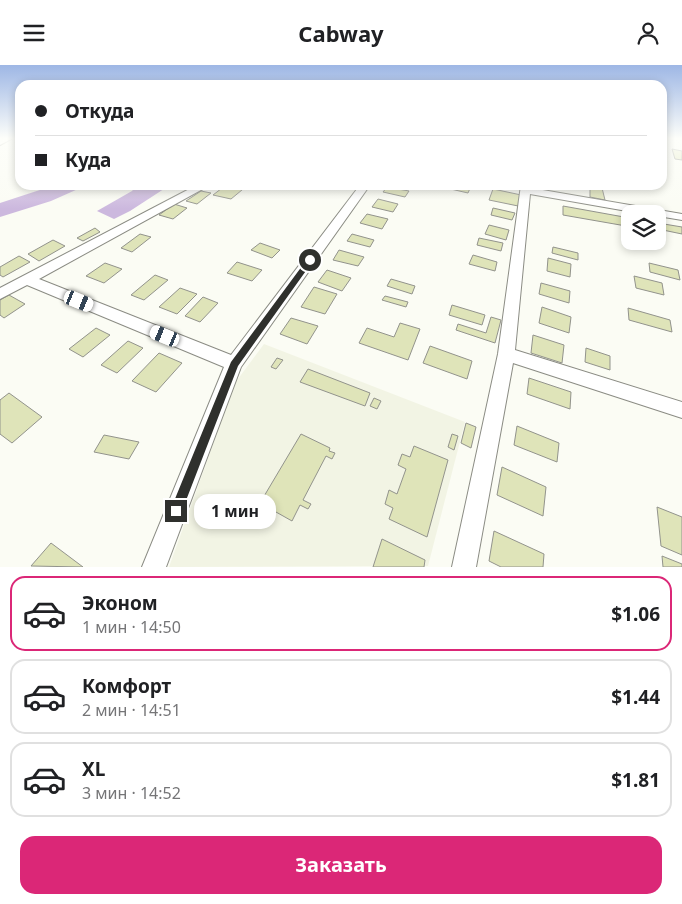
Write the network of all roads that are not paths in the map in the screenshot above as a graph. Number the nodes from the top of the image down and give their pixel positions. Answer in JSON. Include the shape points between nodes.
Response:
{"nodes":[{"id":1,"x":196,"y":190,"type":"edge"},
{"id":2,"x":361,"y":190,"type":"edge"},
{"id":3,"x":526,"y":190,"type":"edge"},
{"id":4,"x":542,"y":190,"type":"edge"},
{"id":5,"x":682,"y":217,"type":"edge"},
{"id":6,"x":27,"y":279,"type":"junction"},
{"id":7,"x":0,"y":294,"type":"edge"},
{"id":8,"x":506,"y":354,"type":"junction"},
{"id":9,"x":234,"y":364,"type":"junction"},
{"id":10,"x":682,"y":410,"type":"edge"},
{"id":11,"x":154,"y":567,"type":"edge"},
{"id":12,"x":464,"y":567,"type":"edge"}],
"edges":[{"from":1,"to":6,"type":"street"},
{"from":2,"to":9,"type":"street"},
{"from":3,"to":8,"type":"street"},
{"from":4,"to":5,"type":"street"},
{"from":6,"to":7,"type":"street"},
{"from":6,"to":9,"type":"street"},
{"from":8,"to":10,"type":"street"},
{"from":8,"to":12,"type":"street"},
{"from":9,"to":11,"type":"street"}]}
